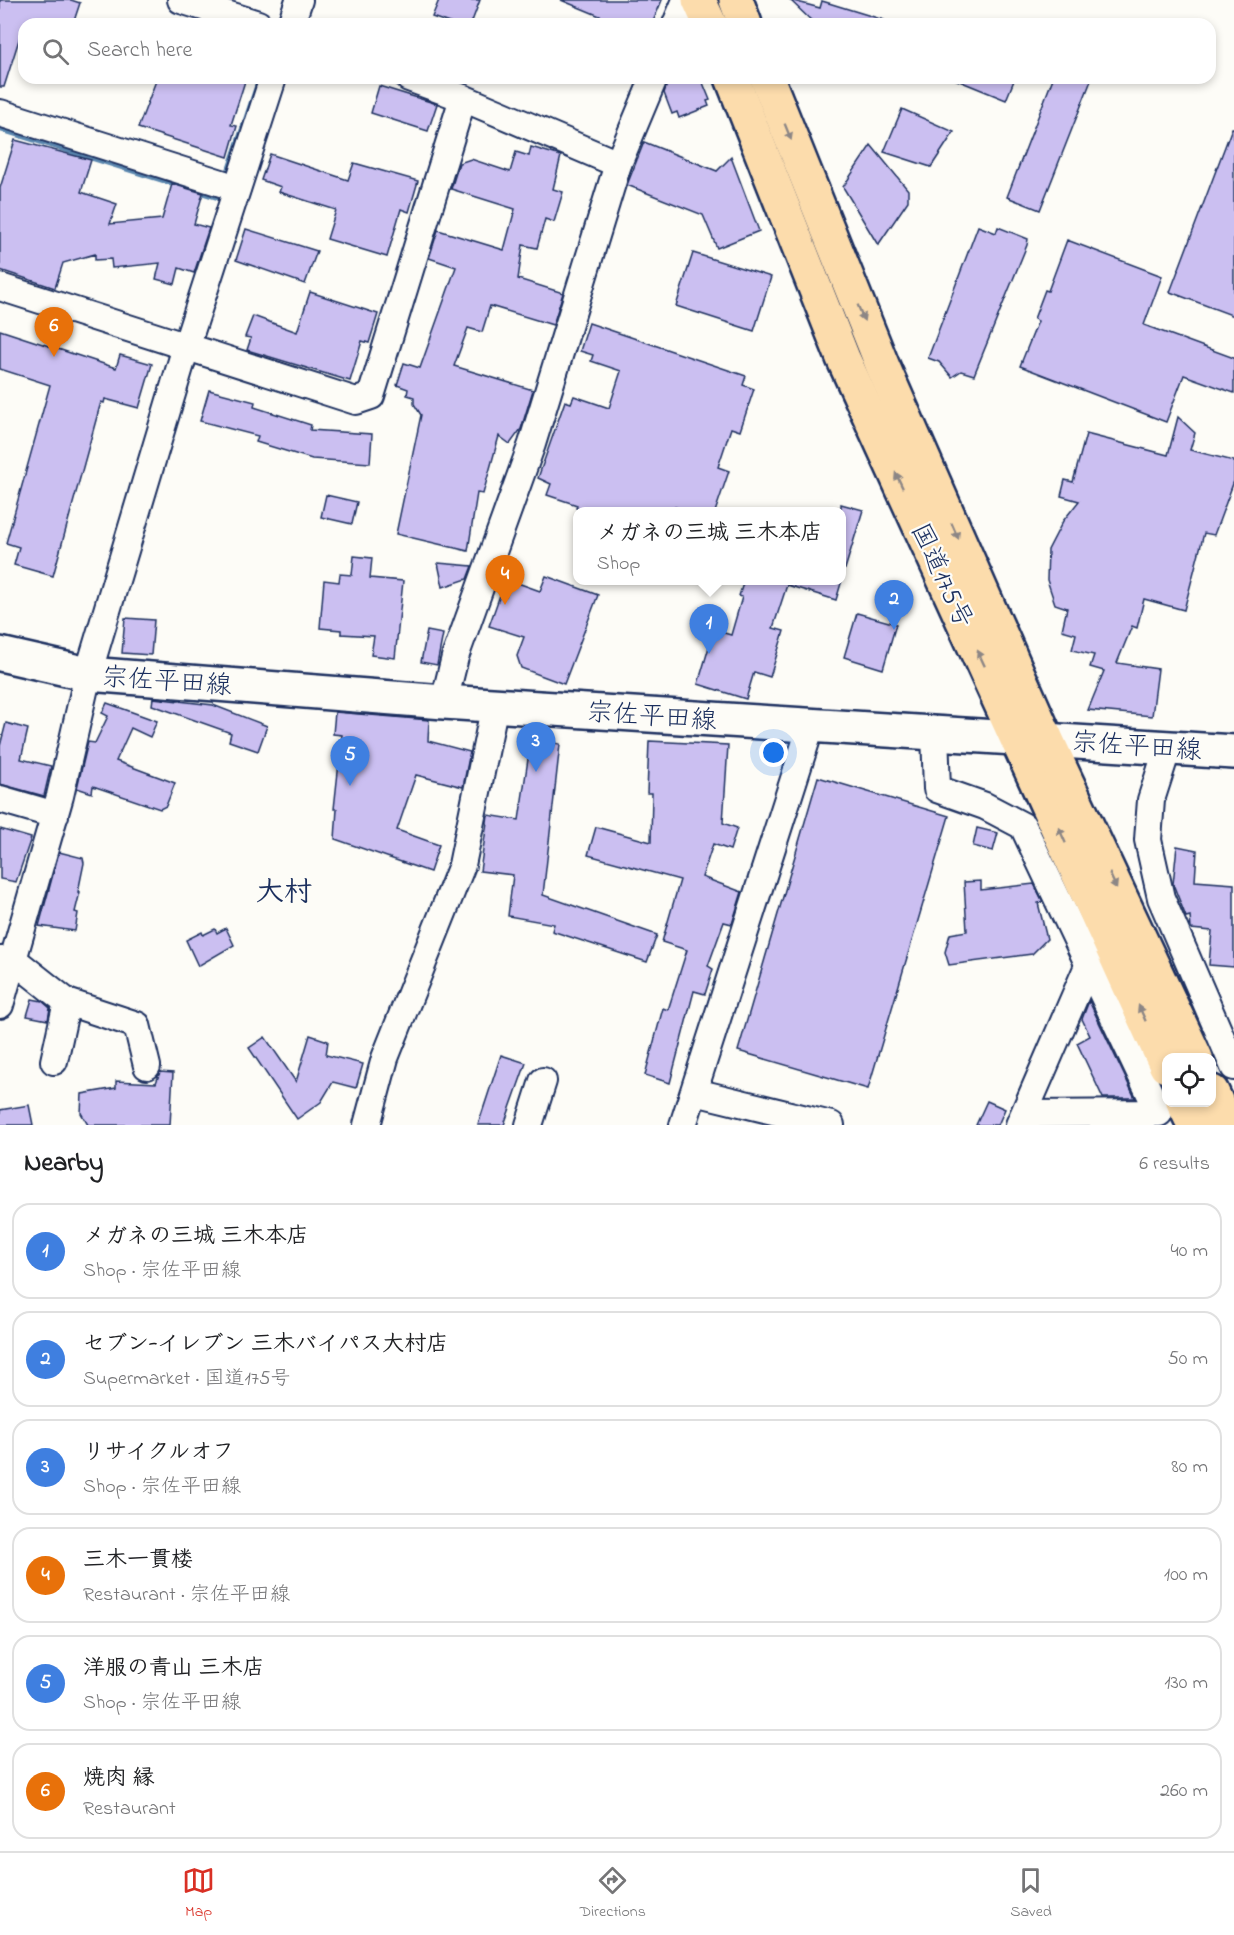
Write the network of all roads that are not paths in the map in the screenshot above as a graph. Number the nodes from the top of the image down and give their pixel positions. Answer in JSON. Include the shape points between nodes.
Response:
{"nodes":[{"id":1,"x":181,"y":0,"type":"edge"},
{"id":2,"x":298,"y":0,"type":"edge"},
{"id":3,"x":686,"y":0,"type":"edge"},
{"id":4,"x":699,"y":0,"type":"edge"},
{"id":5,"x":736,"y":0,"type":"edge"},
{"id":6,"x":239,"y":18,"type":"edge"},
{"id":7,"x":293,"y":18,"type":"edge"},
{"id":8,"x":678,"y":18,"type":"edge"},
{"id":9,"x":707,"y":18,"type":"edge"},
{"id":10,"x":743,"y":18,"type":"edge"},
{"id":11,"x":271,"y":84,"type":"edge"},
{"id":12,"x":426,"y":84,"type":"edge"},
{"id":13,"x":651,"y":84,"type":"edge"},
{"id":14,"x":734,"y":84,"type":"edge"},
{"id":15,"x":769,"y":84,"type":"edge"},
{"id":16,"x":463,"y":98,"type":"junction"},
{"id":17,"x":0,"y":113,"type":"edge"},
{"id":18,"x":618,"y":164,"type":"junction"},
{"id":19,"x":237,"y":188,"type":"junction"},
{"id":20,"x":0,"y":287,"type":"edge"},
{"id":21,"x":186,"y":347,"type":"junction"},
{"id":22,"x":0,"y":654,"type":"edge"},
{"id":23,"x":0,"y":670,"type":"edge"},
{"id":24,"x":88,"y":674,"type":"junction"},
{"id":25,"x":444,"y":702,"type":"junction"},
{"id":26,"x":495,"y":704,"type":"junction"},
{"id":27,"x":811,"y":726,"type":"junction"},
{"id":28,"x":935,"y":733,"type":"junction"},
{"id":29,"x":1032,"y":739,"type":"junction"},
{"id":30,"x":1168,"y":747,"type":"junction"},
{"id":31,"x":1234,"y":752,"type":"edge"},
{"id":32,"x":0,"y":799,"type":"edge"},
{"id":33,"x":55,"y":815,"type":"junction"},
{"id":34,"x":7,"y":960,"type":"edge"},
{"id":35,"x":1088,"y":966,"type":"junction"},
{"id":36,"x":67,"y":1002,"type":"junction"},
{"id":37,"x":0,"y":1005,"type":"edge"},
{"id":38,"x":1193,"y":1053,"type":"edge"},
{"id":39,"x":1162,"y":1054,"type":"edge"},
{"id":40,"x":54,"y":1061,"type":"dead end"},
{"id":41,"x":147,"y":1066,"type":"dead end"},
{"id":42,"x":1234,"y":1067,"type":"edge"},
{"id":43,"x":543,"y":1081,"type":"dead end"},
{"id":44,"x":695,"y":1092,"type":"junction"},
{"id":45,"x":1216,"y":1101,"type":"edge"},
{"id":46,"x":1169,"y":1114,"type":"edge"},
{"id":47,"x":1023,"y":1120,"type":"edge"},
{"id":48,"x":367,"y":1125,"type":"edge"},
{"id":49,"x":529,"y":1125,"type":"edge"},
{"id":50,"x":683,"y":1125,"type":"edge"},
{"id":51,"x":831,"y":1125,"type":"edge"},
{"id":52,"x":1194,"y":1125,"type":"edge"},
{"id":53,"x":1227,"y":1125,"type":"edge"}],
"edges":[{"from":1,"to":6,"type":"street"},
{"from":2,"to":7,"type":"street"},
{"from":3,"to":8,"type":"street"},
{"from":4,"to":9,"type":"highway"},
{"from":5,"to":10,"type":"highway"},
{"from":11,"to":19,"type":"street"},
{"from":12,"to":16,"type":"street"},
{"from":13,"to":18,"type":"street"},
{"from":29,"to":14,"type":"highway","name":"国道175号","one_way":true,"via":[[843,358]]},
{"from":15,"to":29,"type":"highway","name":"国道175号","one_way":true},
{"from":16,"to":18,"type":"street"},
{"from":16,"to":21,"type":"street","via":[[370,396],[356,401]]},
{"from":17,"to":19,"type":"street"},
{"from":18,"to":25,"type":"street","via":[[532,444],[455,657]]},
{"from":19,"to":21,"type":"street"},
{"from":20,"to":21,"type":"street"},
{"from":21,"to":24,"type":"street"},
{"from":22,"to":24,"type":"main road","name":"宗佐平田線"},
{"from":23,"to":24,"type":"street"},
{"from":24,"to":25,"type":"main road","name":"宗佐平田線"},
{"from":24,"to":33,"type":"street"},
{"from":25,"to":26,"type":"main road","name":"宗佐平田線"},
{"from":26,"to":27,"type":"main road","name":"宗佐平田線"},
{"from":26,"to":48,"type":"street","via":[[462,865],[385,1058]]},
{"from":27,"to":28,"type":"main road","name":"宗佐平田線"},
{"from":27,"to":44,"type":"street"},
{"from":28,"to":29,"type":"main road","name":"宗佐平田線"},
{"from":28,"to":35,"type":"street","via":[[937,789],[985,806],[1023,826]]},
{"from":29,"to":30,"type":"main road","name":"宗佐平田線"},
{"from":29,"to":38,"type":"highway","name":"国道175号","one_way":true},
{"from":39,"to":29,"type":"highway","name":"国道175号","one_way":true},
{"from":30,"to":31,"type":"main road","name":"宗佐平田線"},
{"from":30,"to":42,"type":"street","via":[[1151,800],[1148,840],[1161,898]]},
{"from":32,"to":33,"type":"street"},
{"from":33,"to":34,"type":"street"},
{"from":34,"to":36,"type":"street"},
{"from":34,"to":37,"type":"street"},
{"from":35,"to":46,"type":"street"},
{"from":35,"to":47,"type":"street"},
{"from":36,"to":40,"type":"street"},
{"from":36,"to":41,"type":"street","via":[[137,1025]]},
{"from":43,"to":49,"type":"street"},
{"from":44,"to":50,"type":"street"},
{"from":44,"to":51,"type":"street"},
{"from":45,"to":53,"type":"highway"},
{"from":46,"to":47,"type":"street"},
{"from":46,"to":52,"type":"highway"}]}
